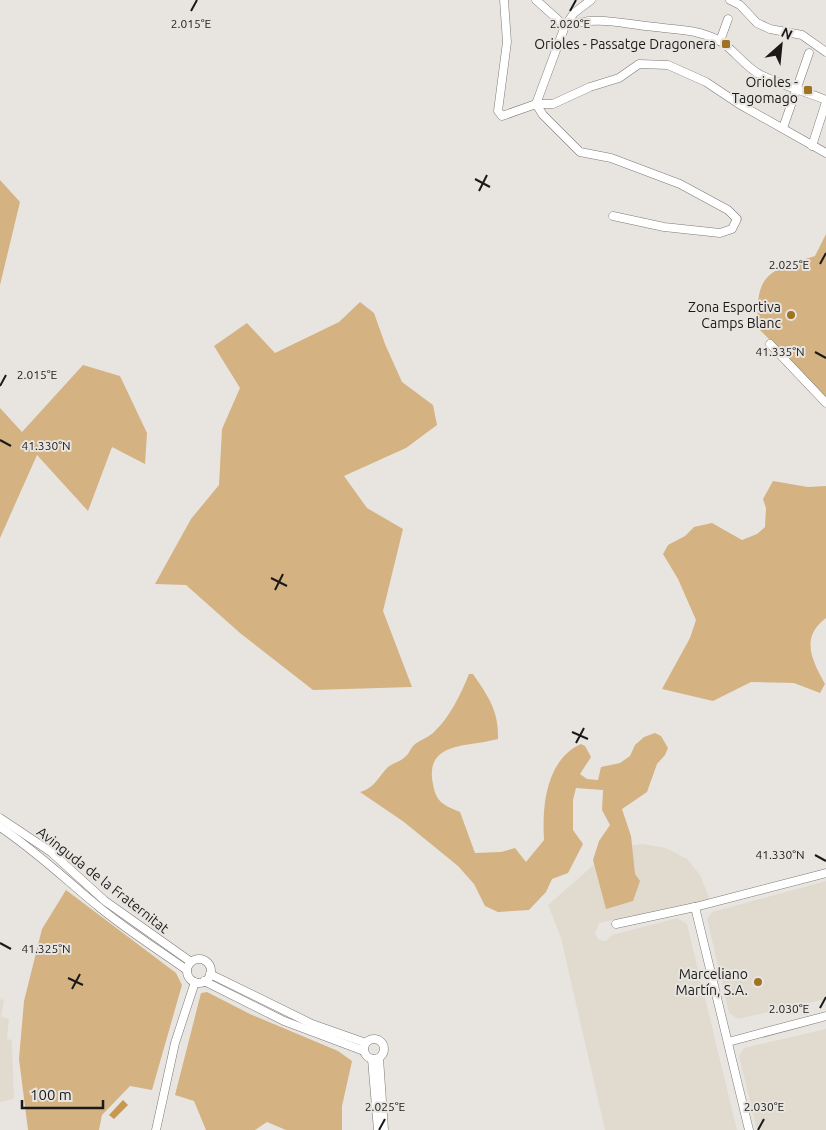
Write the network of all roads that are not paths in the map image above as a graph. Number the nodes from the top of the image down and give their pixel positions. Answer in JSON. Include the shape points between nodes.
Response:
{"nodes":[{"id":1,"x":504,"y":0,"type":"edge"},
{"id":2,"x":536,"y":0,"type":"edge"},
{"id":3,"x":591,"y":0,"type":"edge"},
{"id":4,"x":730,"y":0,"type":"edge"},
{"id":5,"x":728,"y":19,"type":"dead end"},
{"id":6,"x":565,"y":26,"type":"junction"},
{"id":7,"x":720,"y":41,"type":"junction"},
{"id":8,"x":826,"y":52,"type":"edge"},
{"id":9,"x":809,"y":53,"type":"dead end"},
{"id":10,"x":797,"y":88,"type":"junction"},
{"id":11,"x":826,"y":101,"type":"edge"},
{"id":12,"x":536,"y":104,"type":"junction"},
{"id":13,"x":783,"y":128,"type":"junction"},
{"id":14,"x":812,"y":146,"type":"junction"},
{"id":15,"x":826,"y":153,"type":"edge"},
{"id":16,"x":614,"y":216,"type":"dead end"},
{"id":17,"x":770,"y":344,"type":"dead end"},
{"id":18,"x":826,"y":403,"type":"edge"},
{"id":19,"x":0,"y":818,"type":"edge"},
{"id":20,"x":0,"y":827,"type":"edge"},
{"id":21,"x":826,"y":873,"type":"edge"},
{"id":22,"x":102,"y":904,"type":"junction"},
{"id":23,"x":696,"y":907,"type":"junction"},
{"id":24,"x":616,"y":924,"type":"dead end"},
{"id":25,"x":189,"y":966,"type":"junction"},
{"id":26,"x":210,"y":974,"type":"junction"},
{"id":27,"x":204,"y":981,"type":"junction"},
{"id":28,"x":195,"y":982,"type":"junction"},
{"id":29,"x":826,"y":1016,"type":"edge"},
{"id":30,"x":728,"y":1042,"type":"junction"},
{"id":31,"x":365,"y":1047,"type":"junction"},
{"id":32,"x":376,"y":1059,"type":"junction"},
{"id":33,"x":156,"y":1130,"type":"edge"},
{"id":34,"x":378,"y":1130,"type":"edge"},
{"id":35,"x":384,"y":1130,"type":"edge"},
{"id":36,"x":749,"y":1130,"type":"edge"}],
"edges":[{"from":1,"to":12,"type":"street","via":[[507,42],[498,111],[500,116],[507,116]]},
{"from":2,"to":6,"type":"street"},
{"from":3,"to":6,"type":"street","via":[[574,12]]},
{"from":4,"to":8,"type":"street","via":[[740,5],[757,23],[802,35]]},
{"from":5,"to":7,"type":"street"},
{"from":6,"to":7,"type":"street","via":[[588,20],[616,20],[686,29]]},
{"from":6,"to":12,"type":"street"},
{"from":7,"to":10,"type":"street","via":[[760,74]]},
{"from":9,"to":10,"type":"street"},
{"from":10,"to":11,"type":"street"},
{"from":10,"to":13,"type":"street"},
{"from":11,"to":14,"type":"street"},
{"from":12,"to":13,"type":"street","via":[[553,104],[620,78],[639,64],[668,65],[706,82]]},
{"from":12,"to":16,"type":"street","via":[[580,152],[610,158],[680,184],[728,210],[737,219],[732,229],[720,233],[664,227]]},
{"from":13,"to":14,"type":"street"},
{"from":14,"to":15,"type":"street"},
{"from":17,"to":18,"type":"street"},
{"from":19,"to":22,"type":"street","name":"Avinguda de la Fraternitat","via":[[51,852]]},
{"from":20,"to":22,"type":"street","name":"Avinguda de la Fraternitat"},
{"from":21,"to":23,"type":"street"},
{"from":22,"to":25,"type":"street","name":"Avinguda de la Fraternitat","via":[[137,925]]},
{"from":22,"to":25,"type":"street","name":"Avinguda de la Fraternitat","via":[[132,932]]},
{"from":23,"to":24,"type":"street"},
{"from":23,"to":30,"type":"street"},
{"from":25,"to":26,"type":"street","via":[[199,960],[205,961]]},
{"from":25,"to":28,"type":"street","via":[[189,977]]},
{"from":26,"to":27,"type":"street"},
{"from":26,"to":31,"type":"street"},
{"from":27,"to":28,"type":"street"},
{"from":27,"to":31,"type":"street","via":[[284,1021]]},
{"from":28,"to":33,"type":"street","via":[[175,1043]]},
{"from":29,"to":30,"type":"street"},
{"from":30,"to":36,"type":"street"},
{"from":31,"to":32,"type":"street","via":[[367,1057]]},
{"from":31,"to":32,"type":"street","via":[[374,1039],[382,1043],[384,1052]]},
{"from":32,"to":34,"type":"street"},
{"from":32,"to":35,"type":"street"}]}
